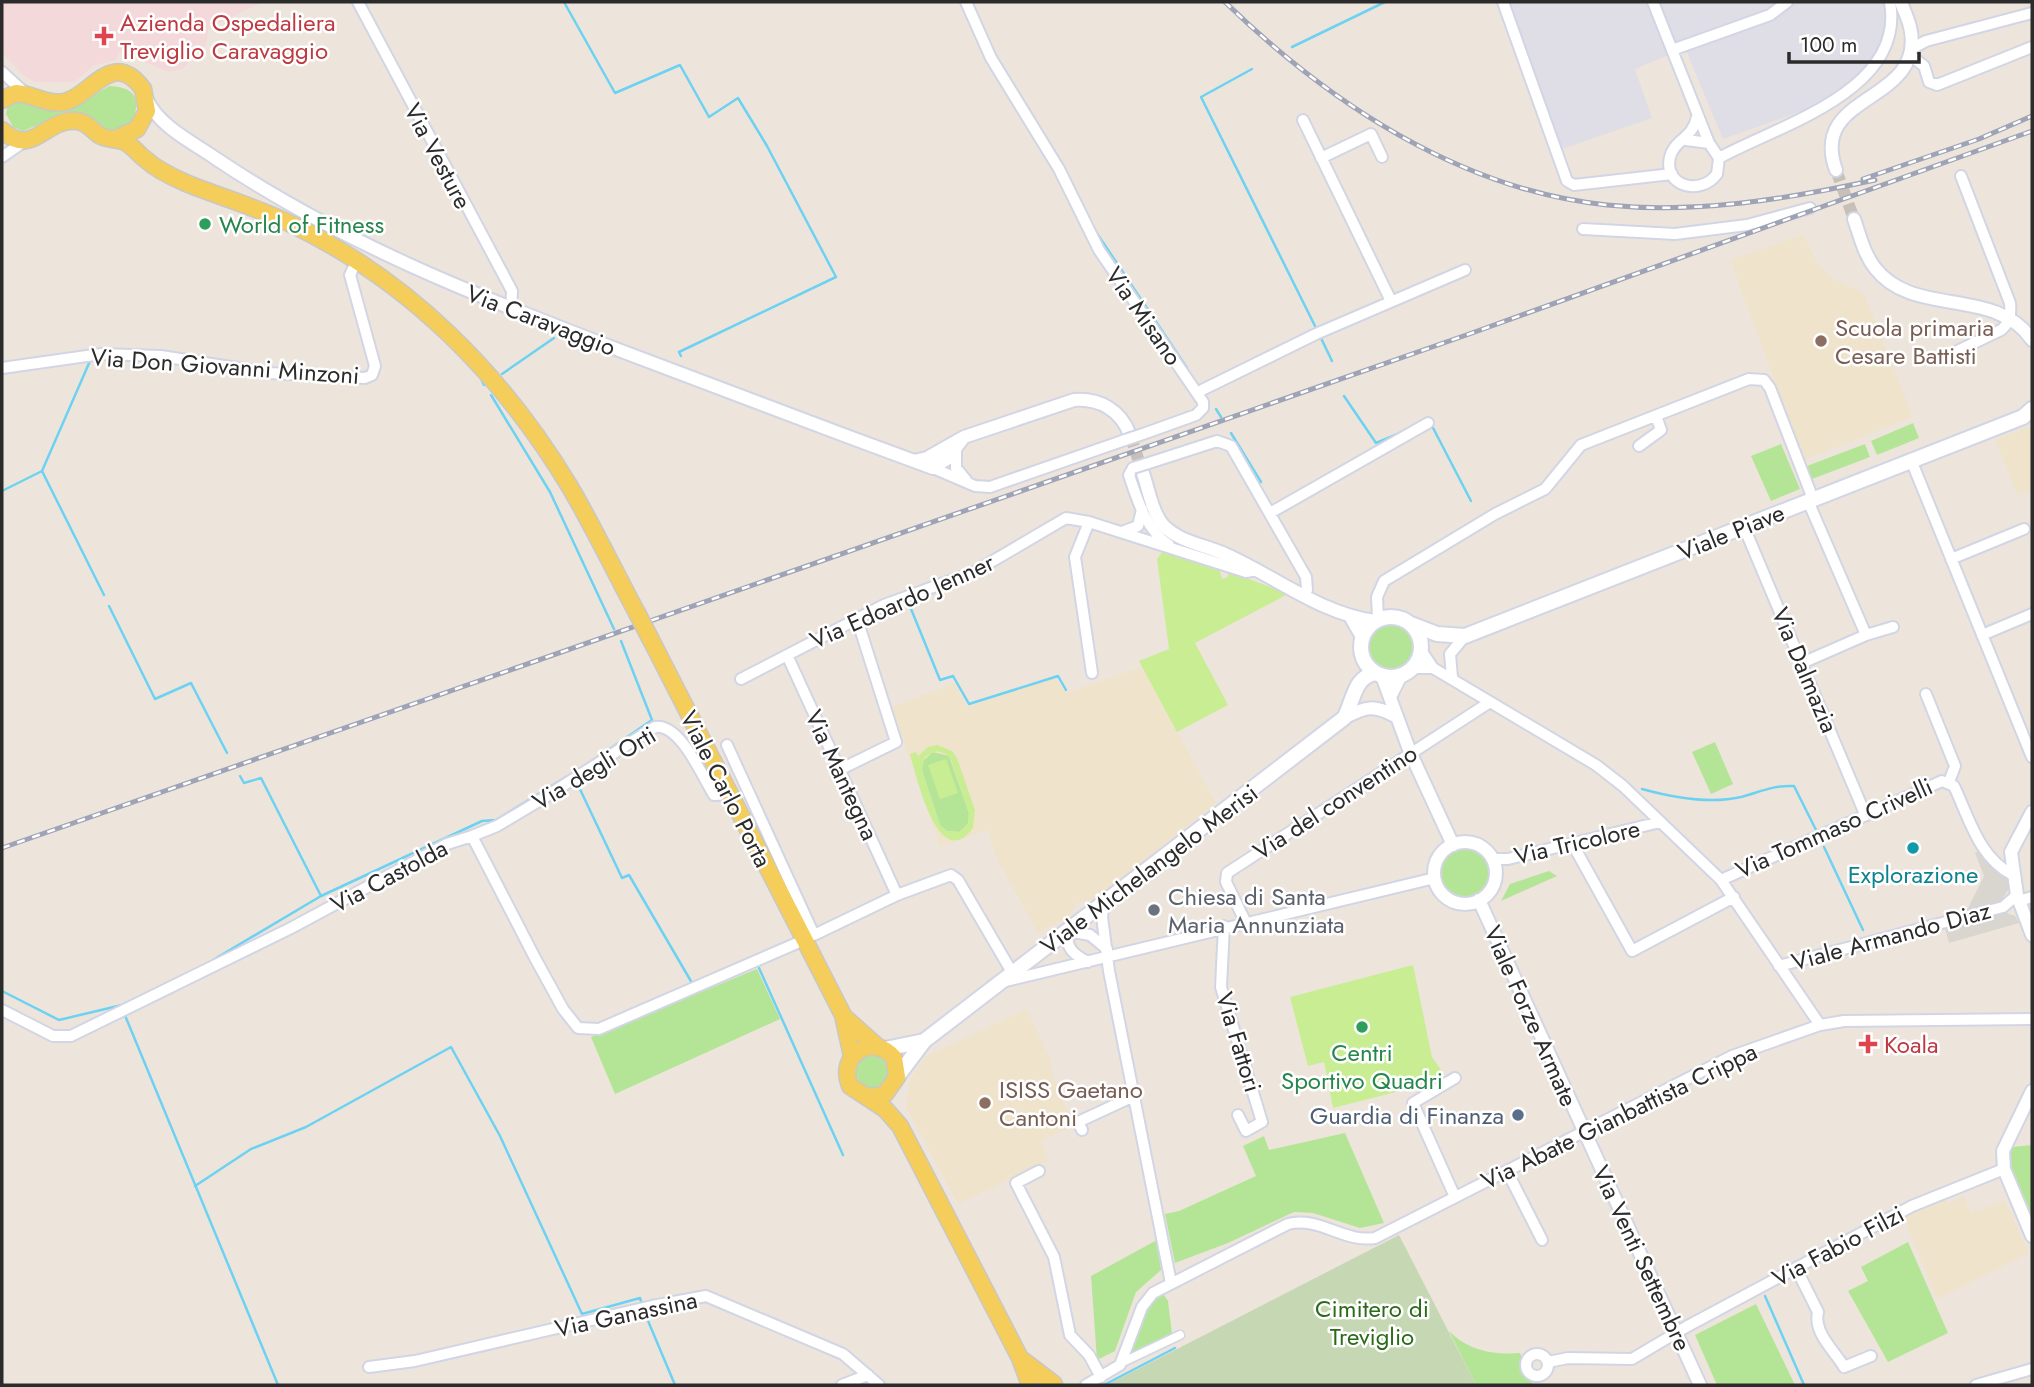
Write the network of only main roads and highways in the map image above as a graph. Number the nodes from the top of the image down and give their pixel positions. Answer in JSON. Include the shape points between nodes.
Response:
{"nodes":[{"id":1,"x":4,"y":99,"type":"edge"},
{"id":2,"x":141,"y":124,"type":"junction"},
{"id":3,"x":2,"y":130,"type":"edge"},
{"id":4,"x":114,"y":139,"type":"junction"},
{"id":5,"x":160,"y":170,"type":"junction"},
{"id":6,"x":2029,"y":414,"type":"edge"},
{"id":7,"x":637,"y":613,"type":"joint"},
{"id":8,"x":1411,"y":624,"type":"junction"},
{"id":9,"x":1437,"y":634,"type":"junction"},
{"id":10,"x":1421,"y":646,"type":"junction"},
{"id":11,"x":1363,"y":657,"type":"junction"},
{"id":12,"x":1379,"y":674,"type":"junction"},
{"id":13,"x":1357,"y":684,"type":"junction"},
{"id":14,"x":843,"y":1015,"type":"junction"},
{"id":15,"x":924,"y":1041,"type":"junction"},
{"id":16,"x":881,"y":1048,"type":"junction"},
{"id":17,"x":852,"y":1056,"type":"junction"},
{"id":18,"x":896,"y":1080,"type":"junction"},
{"id":19,"x":870,"y":1097,"type":"junction"},
{"id":20,"x":901,"y":1126,"type":"junction"},
{"id":21,"x":1020,"y":1358,"type":"junction"},
{"id":22,"x":1030,"y":1385,"type":"edge"},
{"id":23,"x":1047,"y":1385,"type":"edge"},
{"id":24,"x":1055,"y":1385,"type":"edge"}],
"edges":[{"from":1,"to":2,"type":"main road","name":"Via Caravaggio","via":[[25,93],[46,102],[65,102],[97,79],[115,73],[138,83],[148,100]]},
{"from":2,"to":4,"type":"main road"},
{"from":2,"to":5,"type":"main road","via":[[142,145]]},
{"from":3,"to":4,"type":"main road","name":"Via Caravaggio","via":[[16,141],[24,141],[50,126],[78,121]]},
{"from":4,"to":5,"type":"main road","name":"Via Caravaggio"},
{"from":5,"to":7,"type":"main road","name":"Via Caravaggio","via":[[289,222],[356,260],[421,308],[484,369],[523,416],[570,488]]},
{"from":6,"to":9,"type":"main road","name":"Viale Piave","via":[[1465,636]]},
{"from":7,"to":14,"type":"main road","name":"Viale Carlo Porta","bridge":true},
{"from":8,"to":9,"type":"main road","name":"Viale Piave"},
{"from":8,"to":10,"type":"main road"},
{"from":8,"to":11,"type":"main road","via":[[1399,617],[1376,620],[1362,637]]},
{"from":9,"to":10,"type":"main road"},
{"from":10,"to":12,"type":"main road","via":[[1407,672]]},
{"from":11,"to":12,"type":"main road"},
{"from":11,"to":13,"type":"main road","via":[[1354,677]]},
{"from":12,"to":13,"type":"main road","via":[[1363,676]]},
{"from":13,"to":15,"type":"main road","name":"Viale Michelangelo Merisi","via":[[1344,718]]},
{"from":14,"to":16,"type":"main road"},
{"from":14,"to":17,"type":"main road"},
{"from":15,"to":16,"type":"main road","name":"Viale Michelangelo Merisi"},
{"from":15,"to":18,"type":"main road","name":"Viale Michelangelo Merisi"},
{"from":16,"to":17,"type":"main road","via":[[863,1047]]},
{"from":16,"to":18,"type":"main road","via":[[894,1058]]},
{"from":17,"to":19,"type":"main road","via":[[846,1071],[850,1086]]},
{"from":18,"to":19,"type":"main road","via":[[885,1094]]},
{"from":18,"to":20,"type":"main road"},
{"from":19,"to":20,"type":"main road"},
{"from":20,"to":21,"type":"main road"},
{"from":21,"to":22,"type":"main road"},
{"from":21,"to":24,"type":"main road"},
{"from":23,"to":24,"type":"main road"}]}
